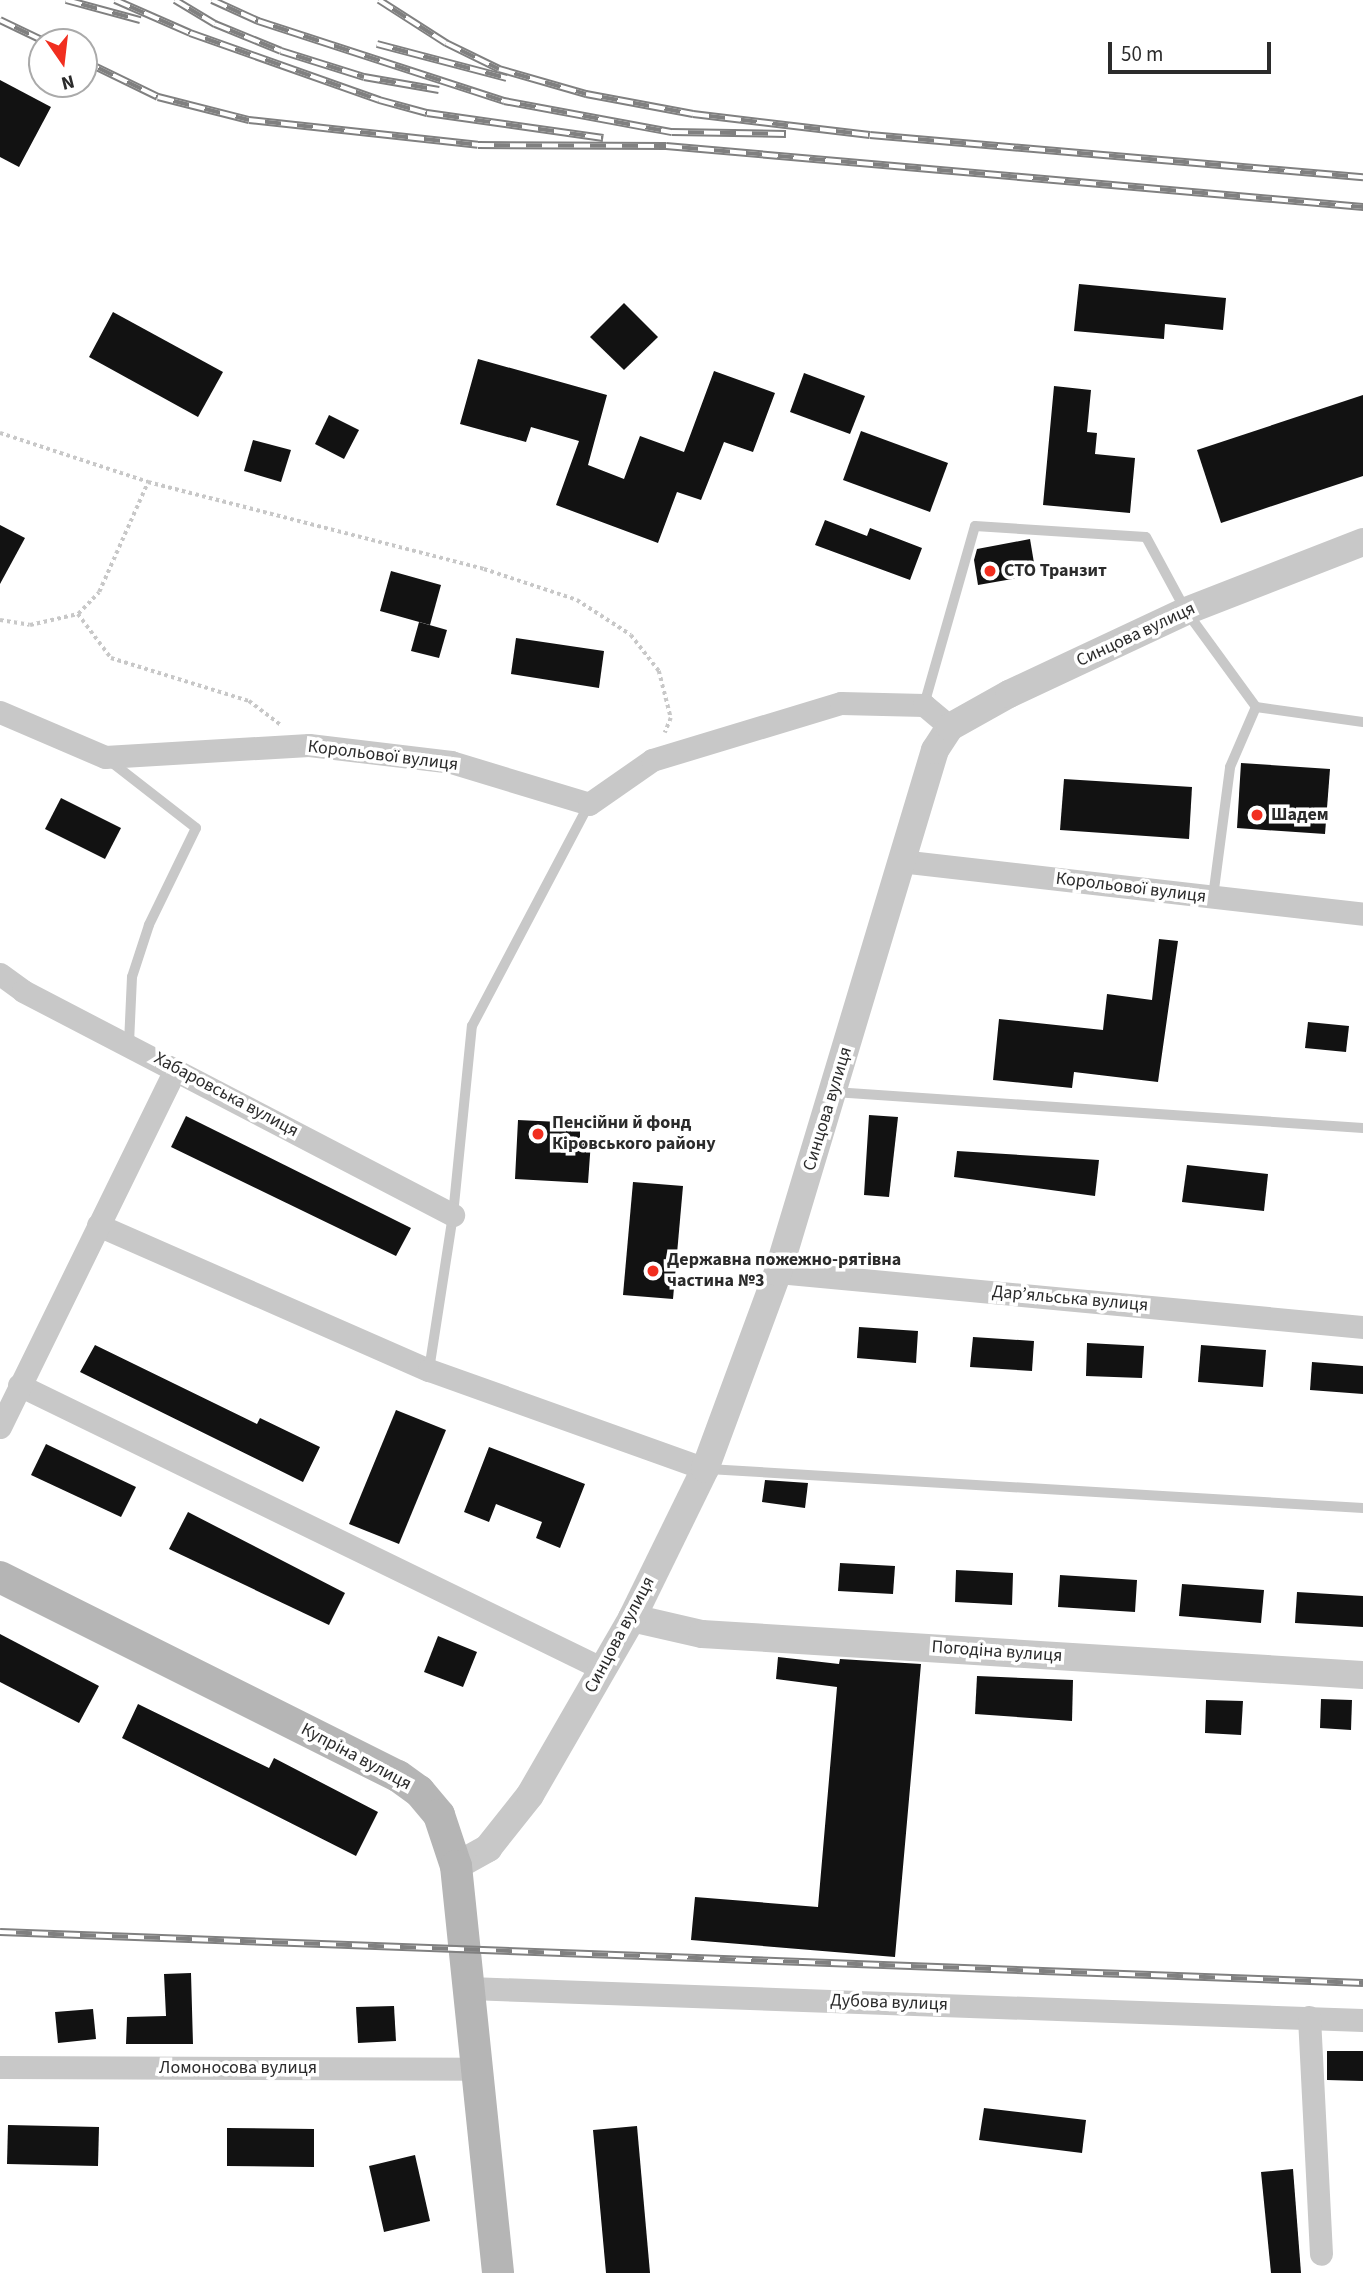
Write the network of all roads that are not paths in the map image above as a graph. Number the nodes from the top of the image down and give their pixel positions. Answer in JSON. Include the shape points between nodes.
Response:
{"nodes":[{"id":1,"x":1363,"y":542,"type":"edge"},
{"id":2,"x":1186,"y":611,"type":"junction"},
{"id":3,"x":924,"y":705,"type":"junction"},
{"id":4,"x":1256,"y":707,"type":"junction"},
{"id":5,"x":0,"y":712,"type":"edge"},
{"id":6,"x":1363,"y":722,"type":"edge"},
{"id":7,"x":950,"y":727,"type":"junction"},
{"id":8,"x":105,"y":757,"type":"junction"},
{"id":9,"x":589,"y":804,"type":"junction"},
{"id":10,"x":900,"y":861,"type":"junction"},
{"id":11,"x":1213,"y":898,"type":"junction"},
{"id":12,"x":1363,"y":914,"type":"edge"},
{"id":13,"x":0,"y":974,"type":"edge"},
{"id":14,"x":130,"y":1043,"type":"junction"},
{"id":15,"x":176,"y":1069,"type":"junction"},
{"id":16,"x":834,"y":1092,"type":"junction"},
{"id":17,"x":1363,"y":1128,"type":"edge"},
{"id":18,"x":453,"y":1215,"type":"junction"},
{"id":19,"x":98,"y":1225,"type":"junction"},
{"id":20,"x":778,"y":1272,"type":"junction"},
{"id":21,"x":1363,"y":1327,"type":"edge"},
{"id":22,"x":429,"y":1370,"type":"junction"},
{"id":23,"x":19,"y":1385,"type":"junction"},
{"id":24,"x":0,"y":1427,"type":"edge"},
{"id":25,"x":705,"y":1469,"type":"junction"},
{"id":26,"x":1363,"y":1508,"type":"edge"},
{"id":27,"x":0,"y":1577,"type":"edge"},
{"id":28,"x":632,"y":1618,"type":"junction"},
{"id":29,"x":603,"y":1669,"type":"junction"},
{"id":30,"x":1363,"y":1675,"type":"edge"},
{"id":31,"x":456,"y":1866,"type":"junction"},
{"id":32,"x":469,"y":1988,"type":"junction"},
{"id":33,"x":1309,"y":2017,"type":"junction"},
{"id":34,"x":1363,"y":2020,"type":"edge"},
{"id":35,"x":0,"y":2067,"type":"edge"},
{"id":36,"x":477,"y":2069,"type":"junction"},
{"id":37,"x":1321,"y":2254,"type":"dead end"},
{"id":38,"x":498,"y":2273,"type":"edge"}],
"edges":[{"from":1,"to":2,"type":"street","name":"Синцова вулиця"},
{"from":2,"to":3,"type":"lane","via":[[1146,537],[975,526]]},
{"from":2,"to":4,"type":"lane"},
{"from":2,"to":7,"type":"street","name":"Синцова вулиця","via":[[1009,694]]},
{"from":3,"to":7,"type":"street"},
{"from":3,"to":9,"type":"street","via":[[841,703],[652,760]]},
{"from":4,"to":6,"type":"lane"},
{"from":4,"to":11,"type":"lane","via":[[1230,767]]},
{"from":5,"to":8,"type":"street","name":"Корольової вулиця"},
{"from":7,"to":10,"type":"street","name":"Синцова вулиця","via":[[935,750]]},
{"from":8,"to":9,"type":"street","name":"Корольової вулиця","via":[[309,745],[451,762]]},
{"from":8,"to":14,"type":"lane","via":[[196,828],[149,925],[132,977]]},
{"from":9,"to":18,"type":"lane","via":[[472,1026]]},
{"from":10,"to":11,"type":"street","name":"Корольової вулиця"},
{"from":10,"to":16,"type":"street","name":"Синцова вулиця"},
{"from":11,"to":12,"type":"street","name":"Корольової вулиця"},
{"from":13,"to":14,"type":"street","name":"Хабаровська вулиця","via":[[23,991]]},
{"from":14,"to":15,"type":"street","name":"Хабаровська вулиця"},
{"from":15,"to":18,"type":"street","name":"Хабаровська вулиця"},
{"from":15,"to":19,"type":"street"},
{"from":16,"to":17,"type":"lane"},
{"from":16,"to":20,"type":"street","name":"Синцова вулиця"},
{"from":18,"to":22,"type":"lane"},
{"from":19,"to":22,"type":"street"},
{"from":19,"to":23,"type":"street"},
{"from":20,"to":21,"type":"street","name":"Дар’яльська вулиця"},
{"from":20,"to":25,"type":"street","name":"Синцова вулиця"},
{"from":22,"to":25,"type":"street"},
{"from":23,"to":24,"type":"street"},
{"from":23,"to":29,"type":"street"},
{"from":25,"to":26,"type":"lane"},
{"from":25,"to":28,"type":"street","name":"Синцова вулиця"},
{"from":27,"to":31,"type":"main road","name":"Купріна вулиця","via":[[398,1776],[419,1791],[439,1815]]},
{"from":28,"to":29,"type":"street","name":"Синцова вулиця"},
{"from":28,"to":30,"type":"street","name":"Погодіна вулиця","via":[[702,1634]]},
{"from":29,"to":31,"type":"street","name":"Синцова вулиця","via":[[511,1824],[488,1848]]},
{"from":31,"to":32,"type":"main road","name":"Купріна вулиця"},
{"from":32,"to":33,"type":"street","name":"Дубова вулиця"},
{"from":32,"to":36,"type":"main road","name":"Купріна вулиця"},
{"from":33,"to":34,"type":"street","name":"Дубова вулиця"},
{"from":33,"to":37,"type":"street"},
{"from":35,"to":36,"type":"street","name":"Ломоносова вулиця"},
{"from":36,"to":38,"type":"main road","name":"Купріна вулиця"}]}
